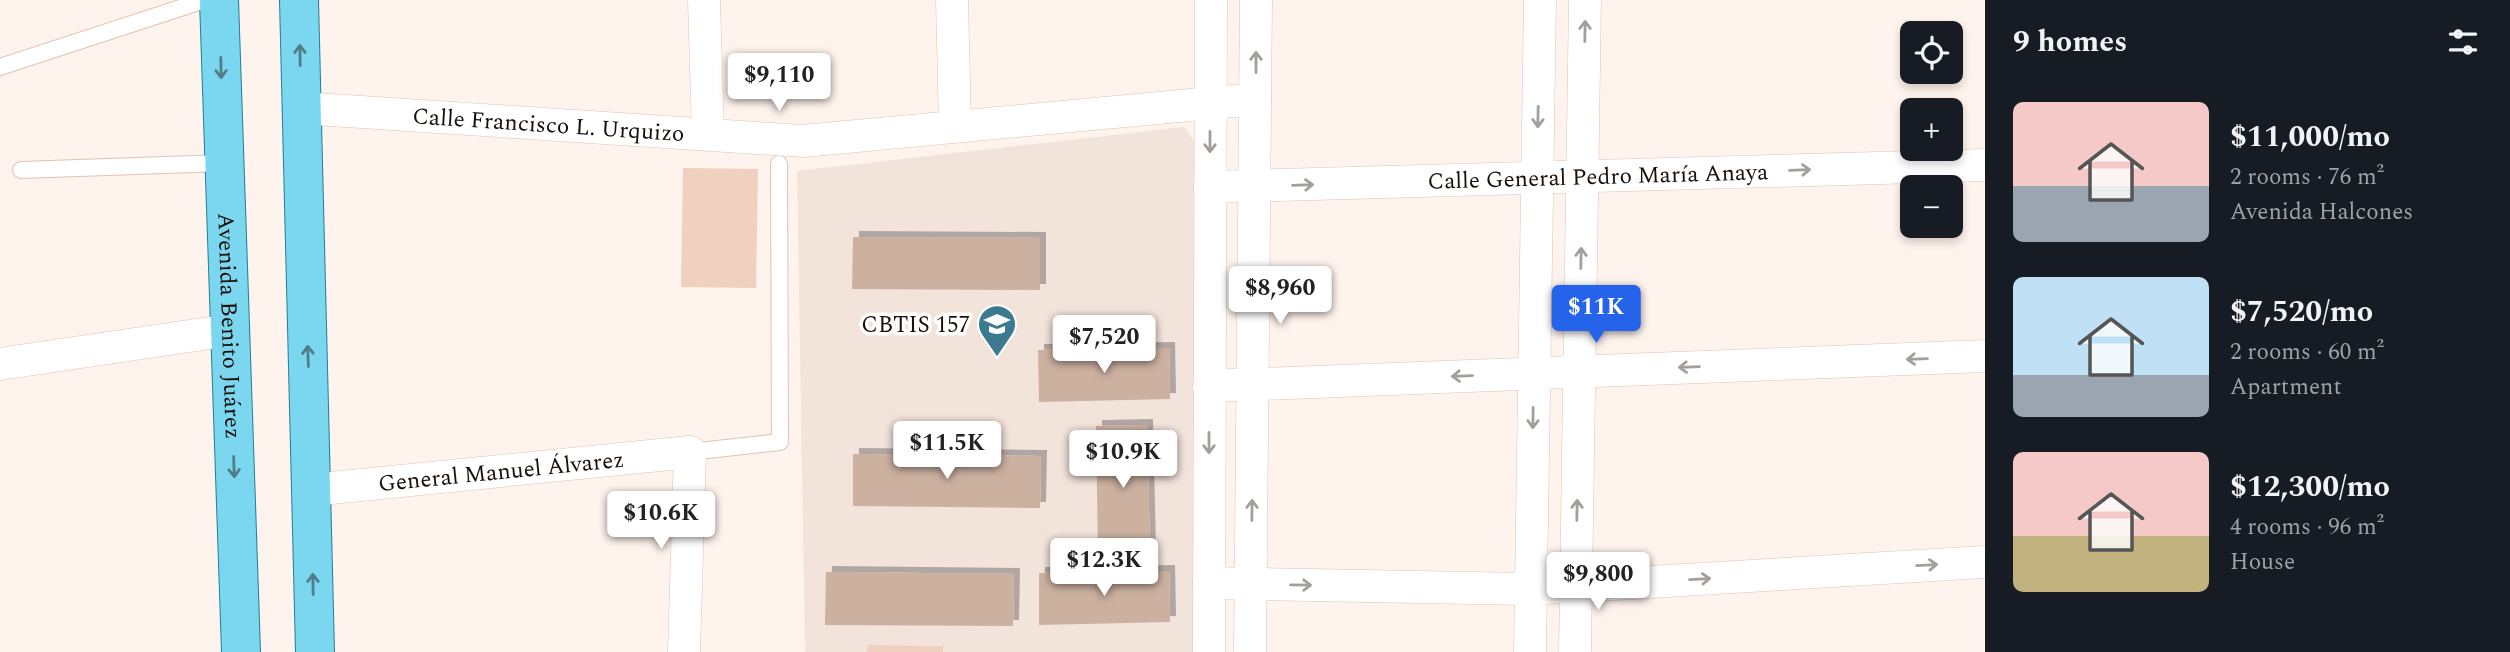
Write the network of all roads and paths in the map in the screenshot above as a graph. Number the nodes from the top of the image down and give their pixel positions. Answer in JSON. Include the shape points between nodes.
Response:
{"nodes":[{"id":1,"x":205,"y":0,"type":"edge"},
{"id":2,"x":219,"y":0,"type":"edge"},
{"id":3,"x":299,"y":0,"type":"edge"},
{"id":4,"x":704,"y":0,"type":"edge"},
{"id":5,"x":952,"y":0,"type":"edge"},
{"id":6,"x":1210,"y":0,"type":"edge"},
{"id":7,"x":1256,"y":0,"type":"edge"},
{"id":8,"x":1540,"y":0,"type":"edge"},
{"id":9,"x":1586,"y":0,"type":"edge"},
{"id":10,"x":0,"y":67,"type":"edge"},
{"id":11,"x":1255,"y":99,"type":"junction"},
{"id":12,"x":1210,"y":101,"type":"junction"},
{"id":13,"x":301,"y":108,"type":"junction"},
{"id":14,"x":955,"y":126,"type":"junction"},
{"id":15,"x":708,"y":133,"type":"junction"},
{"id":16,"x":223,"y":163,"type":"junction"},
{"id":17,"x":779,"y":164,"type":"dead end"},
{"id":18,"x":1985,"y":165,"type":"edge"},
{"id":19,"x":21,"y":170,"type":"dead end"},
{"id":20,"x":1583,"y":177,"type":"junction"},
{"id":21,"x":1537,"y":178,"type":"junction"},
{"id":22,"x":1254,"y":186,"type":"junction"},
{"id":23,"x":1210,"y":187,"type":"junction"},
{"id":24,"x":230,"y":330,"type":"junction"},
{"id":25,"x":1985,"y":356,"type":"edge"},
{"id":26,"x":0,"y":364,"type":"edge"},
{"id":27,"x":1579,"y":372,"type":"junction"},
{"id":28,"x":1533,"y":374,"type":"junction"},
{"id":29,"x":1253,"y":384,"type":"junction"},
{"id":30,"x":1209,"y":386,"type":"junction"},
{"id":31,"x":690,"y":452,"type":"junction"},
{"id":32,"x":311,"y":490,"type":"junction"},
{"id":33,"x":1985,"y":562,"type":"edge"},
{"id":34,"x":1209,"y":583,"type":"junction"},
{"id":35,"x":1251,"y":584,"type":"junction"},
{"id":36,"x":1576,"y":587,"type":"junction"},
{"id":37,"x":1531,"y":589,"type":"junction"},
{"id":38,"x":241,"y":652,"type":"edge"},
{"id":39,"x":315,"y":652,"type":"edge"},
{"id":40,"x":684,"y":652,"type":"edge"},
{"id":41,"x":1209,"y":652,"type":"edge"},
{"id":42,"x":1251,"y":652,"type":"edge"},
{"id":43,"x":1530,"y":652,"type":"edge"},
{"id":44,"x":1574,"y":652,"type":"edge"}],
"edges":[{"from":1,"to":10,"type":"lane"},
{"from":2,"to":16,"type":"main road","name":"Avenida Benito Juárez","one_way":true},
{"from":13,"to":3,"type":"main road","one_way":true},
{"from":4,"to":15,"type":"street"},
{"from":5,"to":14,"type":"street"},
{"from":6,"to":12,"type":"street"},
{"from":11,"to":7,"type":"street","one_way":true},
{"from":8,"to":21,"type":"street","one_way":true},
{"from":20,"to":9,"type":"street","one_way":true},
{"from":11,"to":12,"type":"street","name":"Calle Francisco L. Urquizo"},
{"from":11,"to":22,"type":"street"},
{"from":12,"to":14,"type":"street","name":"Calle Francisco L. Urquizo"},
{"from":12,"to":23,"type":"street","one_way":true},
{"from":13,"to":15,"type":"street","name":"Calle Francisco L. Urquizo"},
{"from":32,"to":13,"type":"main road","one_way":true},
{"from":14,"to":15,"type":"street","name":"Calle Francisco L. Urquizo","via":[[803,141]]},
{"from":16,"to":19,"type":"lane"},
{"from":16,"to":24,"type":"main road","name":"Avenida Benito Juárez"},
{"from":17,"to":31,"type":"lane","via":[[780,442]]},
{"from":20,"to":18,"type":"street","name":"Calle General Pedro María Anaya","one_way":true},
{"from":20,"to":21,"type":"street","name":"Calle General Pedro María Anaya"},
{"from":27,"to":20,"type":"street","one_way":true},
{"from":22,"to":21,"type":"street","name":"Calle General Pedro María Anaya","one_way":true},
{"from":21,"to":28,"type":"street"},
{"from":22,"to":23,"type":"street","name":"Calle General Pedro María Anaya"},
{"from":22,"to":29,"type":"street"},
{"from":23,"to":30,"type":"street"},
{"from":24,"to":26,"type":"street"},
{"from":24,"to":38,"type":"main road","name":"Avenida Benito Juárez","one_way":true},
{"from":25,"to":27,"type":"street","one_way":true},
{"from":27,"to":28,"type":"street"},
{"from":36,"to":27,"type":"street","one_way":true},
{"from":28,"to":29,"type":"street","one_way":true},
{"from":28,"to":37,"type":"street","one_way":true},
{"from":29,"to":30,"type":"street"},
{"from":35,"to":29,"type":"street","one_way":true},
{"from":30,"to":34,"type":"street","one_way":true},
{"from":31,"to":32,"type":"street","name":"General Manuel Álvarez"},
{"from":31,"to":40,"type":"street"},
{"from":39,"to":32,"type":"main road","one_way":true},
{"from":36,"to":33,"type":"street","one_way":true},
{"from":34,"to":35,"type":"street"},
{"from":34,"to":41,"type":"street"},
{"from":35,"to":37,"type":"street","one_way":true},
{"from":35,"to":42,"type":"street"},
{"from":36,"to":37,"type":"street"},
{"from":36,"to":44,"type":"street"},
{"from":37,"to":43,"type":"street"}]}
